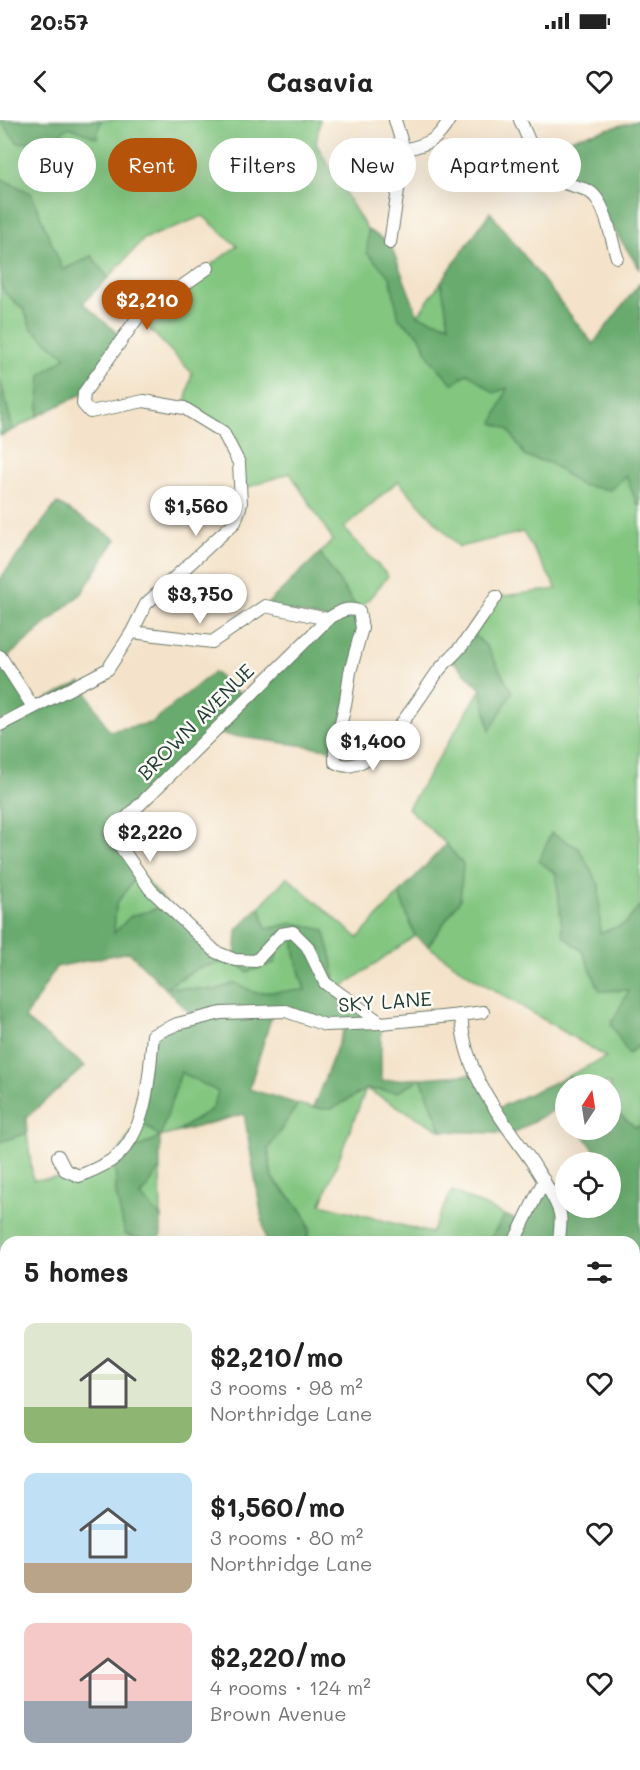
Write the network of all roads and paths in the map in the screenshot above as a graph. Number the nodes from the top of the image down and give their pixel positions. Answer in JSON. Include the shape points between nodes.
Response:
{"nodes":[{"id":1,"x":396,"y":120,"type":"edge"},
{"id":2,"x":449,"y":120,"type":"edge"},
{"id":3,"x":520,"y":120,"type":"edge"},
{"id":4,"x":401,"y":138,"type":"edge"},
{"id":5,"x":416,"y":147,"type":"edge"},
{"id":6,"x":398,"y":192,"type":"edge"},
{"id":7,"x":390,"y":243,"type":"dead end"},
{"id":8,"x":617,"y":257,"type":"dead end"},
{"id":9,"x":208,"y":268,"type":"dead end"},
{"id":10,"x":496,"y":597,"type":"dead end"},
{"id":11,"x":328,"y":619,"type":"junction"},
{"id":12,"x":132,"y":632,"type":"junction"},
{"id":13,"x":0,"y":656,"type":"edge"},
{"id":14,"x":33,"y":707,"type":"junction"},
{"id":15,"x":0,"y":725,"type":"edge"},
{"id":16,"x":483,"y":1012,"type":"dead end"},
{"id":17,"x":461,"y":1015,"type":"junction"},
{"id":18,"x":381,"y":1023,"type":"junction"},
{"id":19,"x":58,"y":1156,"type":"dead end"},
{"id":20,"x":544,"y":1180,"type":"junction"},
{"id":21,"x":517,"y":1236,"type":"edge"},
{"id":22,"x":559,"y":1236,"type":"edge"}],
"edges":[{"from":1,"to":4,"type":"street"},
{"from":2,"to":5,"type":"street","via":[[438,137]]},
{"from":3,"to":8,"type":"street","via":[[542,164],[556,179],[587,190],[597,199]]},
{"from":6,"to":7,"type":"street"},
{"from":9,"to":12,"type":"street","via":[[138,317],[84,393],[83,404],[90,412],[144,401],[184,408],[223,432],[239,463],[241,504],[235,522],[146,604]]},
{"from":10,"to":11,"type":"street","via":[[392,737],[373,754],[345,766],[336,762],[335,750],[362,628],[358,611],[353,609],[341,610]]},
{"from":11,"to":12,"type":"street","via":[[264,606],[212,642]]},
{"from":11,"to":18,"type":"street","name":"BROWN AVENUE","via":[[111,833],[150,889],[216,952],[235,960],[256,961],[281,934],[293,932],[307,946],[325,983]]},
{"from":12,"to":14,"type":"street","via":[[108,669]]},
{"from":13,"to":14,"type":"street"},
{"from":14,"to":15,"type":"street"},
{"from":16,"to":17,"type":"street"},
{"from":17,"to":18,"type":"street","name":"SKY LANE"},
{"from":17,"to":20,"type":"street","name":"SKY LANE","via":[[468,1057],[486,1095]]},
{"from":18,"to":19,"type":"street","name":"SKY LANE","via":[[325,1025],[286,1011],[220,1013],[177,1024],[153,1035],[149,1075],[131,1141],[115,1158],[79,1176],[65,1170]]},
{"from":20,"to":21,"type":"street"},
{"from":20,"to":22,"type":"street","name":"SKY LANE","via":[[560,1214]]}]}
